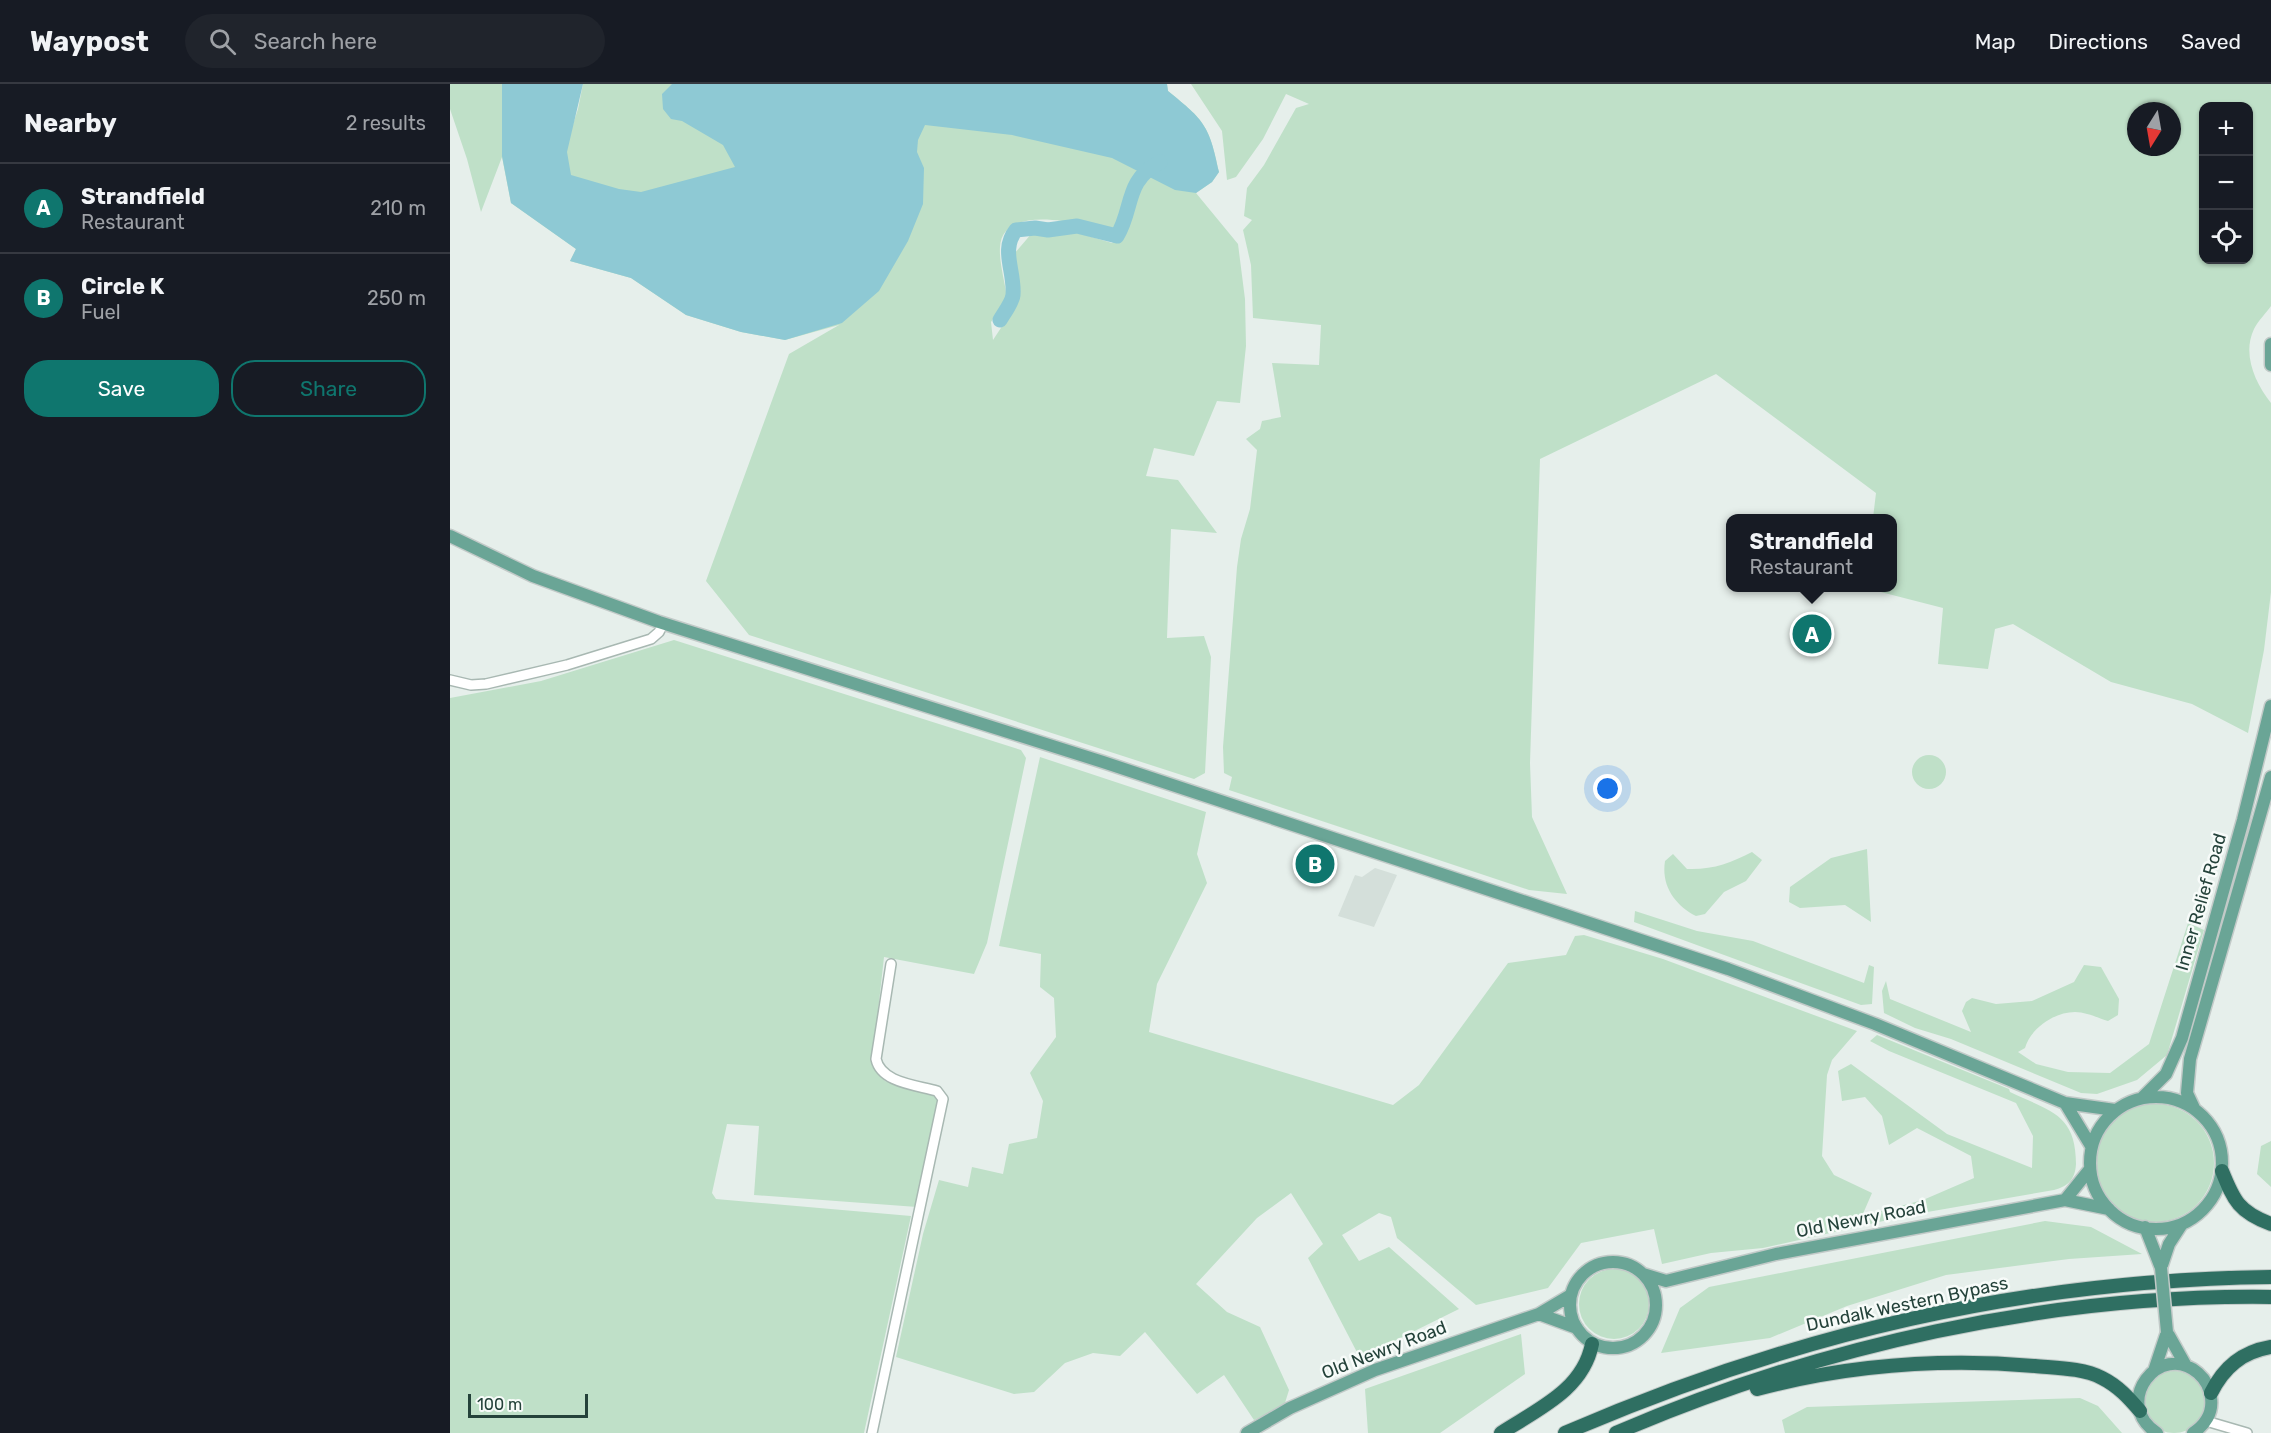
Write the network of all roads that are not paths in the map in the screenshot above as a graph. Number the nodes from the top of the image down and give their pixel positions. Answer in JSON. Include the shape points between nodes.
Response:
{"nodes":[{"id":1,"x":2271,"y":344,"type":"edge"},
{"id":2,"x":2271,"y":365,"type":"edge"},
{"id":3,"x":450,"y":536,"type":"edge"},
{"id":4,"x":663,"y":624,"type":"junction"},
{"id":5,"x":450,"y":680,"type":"edge"},
{"id":6,"x":2271,"y":706,"type":"edge"},
{"id":7,"x":2271,"y":777,"type":"edge"},
{"id":8,"x":891,"y":964,"type":"dead end"},
{"id":9,"x":2143,"y":1097,"type":"junction"},
{"id":10,"x":2065,"y":1103,"type":"junction"},
{"id":11,"x":2195,"y":1108,"type":"junction"},
{"id":12,"x":2115,"y":1110,"type":"junction"},
{"id":13,"x":2091,"y":1146,"type":"junction"},
{"id":14,"x":2090,"y":1169,"type":"junction"},
{"id":15,"x":2222,"y":1171,"type":"junction"},
{"id":16,"x":2065,"y":1200,"type":"junction"},
{"id":17,"x":2109,"y":1209,"type":"junction"},
{"id":18,"x":2182,"y":1224,"type":"junction"},
{"id":19,"x":2271,"y":1224,"type":"edge"},
{"id":20,"x":2145,"y":1227,"type":"junction"},
{"id":21,"x":2161,"y":1268,"type":"junction"},
{"id":22,"x":1644,"y":1274,"type":"junction"},
{"id":23,"x":2271,"y":1277,"type":"edge"},
{"id":24,"x":1666,"y":1281,"type":"junction"},
{"id":25,"x":1571,"y":1295,"type":"junction"},
{"id":26,"x":2271,"y":1297,"type":"edge"},
{"id":27,"x":1656,"y":1299,"type":"junction"},
{"id":28,"x":1539,"y":1314,"type":"junction"},
{"id":29,"x":1577,"y":1328,"type":"junction"},
{"id":30,"x":2167,"y":1332,"type":"junction"},
{"id":31,"x":1592,"y":1344,"type":"junction"},
{"id":32,"x":2271,"y":1347,"type":"edge"},
{"id":33,"x":2186,"y":1366,"type":"junction"},
{"id":34,"x":2154,"y":1371,"type":"junction"},
{"id":35,"x":2211,"y":1393,"type":"junction"},
{"id":36,"x":2140,"y":1411,"type":"junction"},
{"id":37,"x":1666,"y":1413,"type":"junction"},
{"id":38,"x":2206,"y":1421,"type":"junction"},
{"id":39,"x":872,"y":1433,"type":"edge"},
{"id":40,"x":1247,"y":1433,"type":"edge"},
{"id":41,"x":1501,"y":1433,"type":"edge"},
{"id":42,"x":1566,"y":1433,"type":"edge"},
{"id":43,"x":1616,"y":1433,"type":"edge"},
{"id":44,"x":2156,"y":1433,"type":"edge"},
{"id":45,"x":2193,"y":1433,"type":"edge"},
{"id":46,"x":2247,"y":1433,"type":"edge"}],
"edges":[{"from":1,"to":2,"type":"main road"},
{"from":3,"to":4,"type":"main road","via":[[533,576]]},
{"from":4,"to":5,"type":"street","via":[[651,639],[567,665],[486,684]]},
{"from":4,"to":10,"type":"main road","via":[[1037,740],[1728,969],[1875,1024]]},
{"from":6,"to":9,"type":"main road","name":"Inner Relief Road","via":[[2182,1038],[2166,1074]]},
{"from":7,"to":11,"type":"main road","name":"Inner Relief Road","via":[[2190,1059],[2187,1093]]},
{"from":8,"to":39,"type":"street","via":[[876,1059],[879,1069],[888,1076],[937,1091],[943,1100]]},
{"from":9,"to":11,"type":"main road","via":[[2165,1097]]},
{"from":9,"to":12,"type":"main road"},
{"from":10,"to":12,"type":"main road"},
{"from":10,"to":13,"type":"main road"},
{"from":11,"to":15,"type":"main road","via":[[2212,1126],[2221,1147]]},
{"from":12,"to":13,"type":"main road","via":[[2102,1124]]},
{"from":13,"to":14,"type":"main road"},
{"from":14,"to":16,"type":"main road"},
{"from":14,"to":17,"type":"main road","via":[[2096,1192]]},
{"from":15,"to":18,"type":"main road","via":[[2208,1204]]},
{"from":15,"to":19,"type":"highway","via":[[2234,1200],[2256,1218]]},
{"from":16,"to":17,"type":"main road","name":"Old Newry Road"},
{"from":16,"to":24,"type":"main road","name":"Old Newry Road","via":[[1776,1254]]},
{"from":17,"to":20,"type":"main road","via":[[2117,1217]]},
{"from":18,"to":20,"type":"main road","via":[[2160,1229]]},
{"from":18,"to":21,"type":"main road","via":[[2169,1244]]},
{"from":20,"to":21,"type":"main road"},
{"from":21,"to":30,"type":"main road","bridge":true},
{"from":22,"to":24,"type":"main road"},
{"from":22,"to":25,"type":"main road","via":[[1624,1264],[1601,1263],[1577,1281]]},
{"from":22,"to":27,"type":"main road"},
{"from":23,"to":42,"type":"highway","name":"Dundalk Western Bypass","via":[[2101,1286],[1911,1318],[1743,1363]]},
{"from":24,"to":27,"type":"main road"},
{"from":25,"to":28,"type":"main road","name":"Old Newry Road"},
{"from":25,"to":29,"type":"main road","via":[[1570,1310]]},
{"from":26,"to":37,"type":"highway","name":"Dundalk Western Bypass","via":[[2104,1306],[1965,1326],[1820,1360]]},
{"from":27,"to":31,"type":"main road","via":[[1654,1320],[1632,1345],[1605,1348]]},
{"from":28,"to":29,"type":"main road"},
{"from":28,"to":40,"type":"main road","name":"Old Newry Road","via":[[1375,1370],[1290,1408]]},
{"from":29,"to":31,"type":"main road"},
{"from":30,"to":33,"type":"main road"},
{"from":30,"to":34,"type":"main road"},
{"from":31,"to":41,"type":"highway","via":[[1587,1364],[1574,1383]]},
{"from":32,"to":35,"type":"highway","via":[[2244,1355],[2231,1364],[2220,1374]]},
{"from":33,"to":34,"type":"main road","via":[[2171,1365]]},
{"from":33,"to":35,"type":"main road","via":[[2202,1377]]},
{"from":34,"to":36,"type":"main road","via":[[2140,1389]]},
{"from":35,"to":38,"type":"main road"},
{"from":36,"to":37,"type":"highway","via":[[2120,1389],[2088,1373],[1982,1363],[1925,1363],[1842,1371]]},
{"from":36,"to":44,"type":"main road"},
{"from":37,"to":43,"type":"highway"},
{"from":38,"to":45,"type":"main road"},
{"from":38,"to":46,"type":"street"}]}
